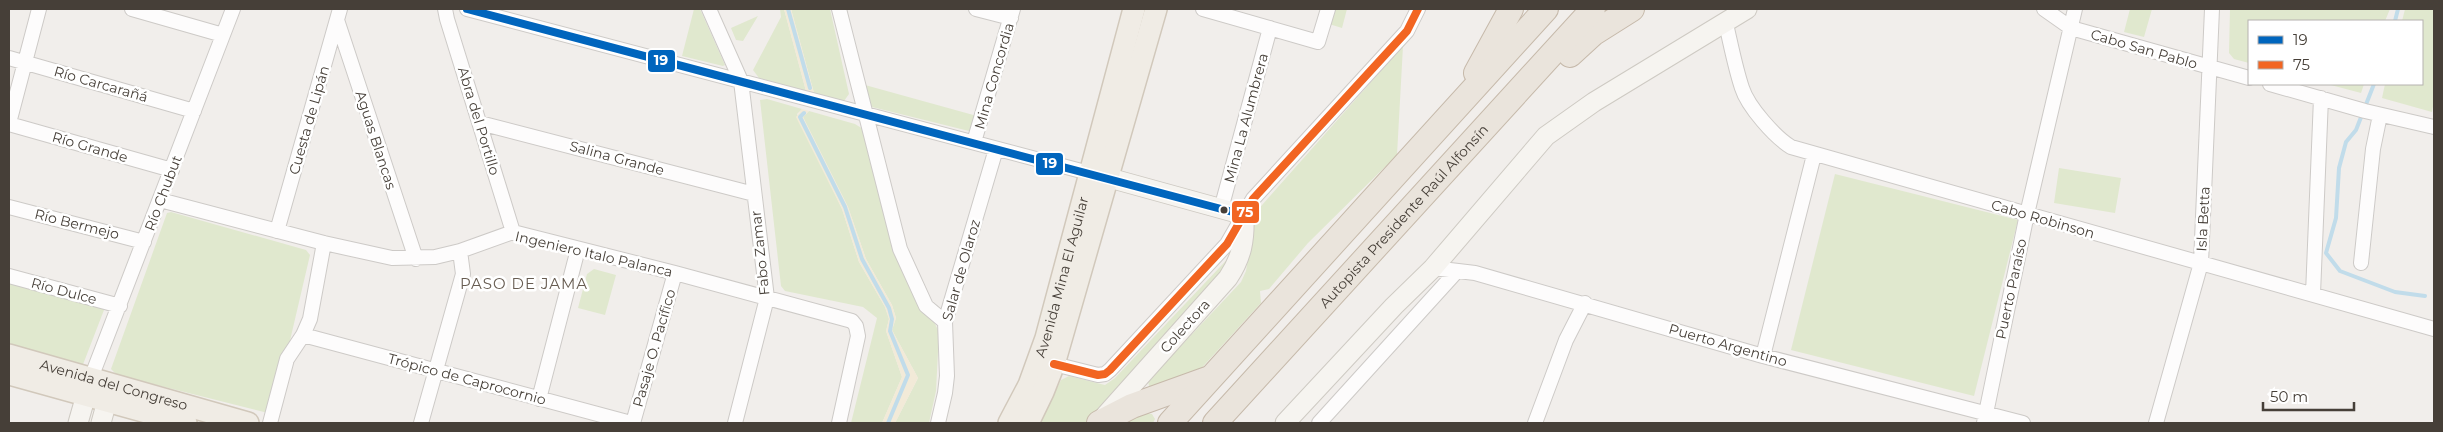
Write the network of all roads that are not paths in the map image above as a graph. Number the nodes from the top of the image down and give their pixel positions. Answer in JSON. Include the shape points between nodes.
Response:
{"nodes":[{"id":1,"x":39,"y":9,"type":"edge"},
{"id":2,"x":132,"y":9,"type":"edge"},
{"id":3,"x":233,"y":9,"type":"edge"},
{"id":4,"x":445,"y":9,"type":"edge"},
{"id":5,"x":467,"y":9,"type":"edge"},
{"id":6,"x":709,"y":9,"type":"edge"},
{"id":7,"x":839,"y":9,"type":"edge"},
{"id":8,"x":976,"y":9,"type":"edge"},
{"id":9,"x":1134,"y":9,"type":"edge"},
{"id":10,"x":1156,"y":9,"type":"edge"},
{"id":11,"x":1203,"y":9,"type":"edge"},
{"id":12,"x":1328,"y":9,"type":"edge"},
{"id":13,"x":1418,"y":9,"type":"edge"},
{"id":14,"x":1511,"y":9,"type":"edge"},
{"id":15,"x":1546,"y":9,"type":"edge"},
{"id":16,"x":1593,"y":9,"type":"edge"},
{"id":17,"x":1632,"y":9,"type":"edge"},
{"id":18,"x":1747,"y":9,"type":"edge"},
{"id":19,"x":2044,"y":9,"type":"edge"},
{"id":20,"x":2075,"y":9,"type":"edge"},
{"id":21,"x":2212,"y":9,"type":"edge"},
{"id":22,"x":1012,"y":13,"type":"edge"},
{"id":23,"x":339,"y":15,"type":"edge"},
{"id":24,"x":1726,"y":24,"type":"junction"},
{"id":25,"x":1270,"y":28,"type":"junction"},
{"id":26,"x":2071,"y":28,"type":"junction"},
{"id":27,"x":223,"y":35,"type":"junction"},
{"id":28,"x":9,"y":58,"type":"edge"},
{"id":29,"x":25,"y":62,"type":"junction"},
{"id":30,"x":2209,"y":67,"type":"junction"},
{"id":31,"x":2248,"y":78,"type":"edge"},
{"id":32,"x":741,"y":81,"type":"junction"},
{"id":33,"x":2274,"y":85,"type":"edge"},
{"id":34,"x":2321,"y":98,"type":"junction"},
{"id":35,"x":1456,"y":110,"type":"junction"},
{"id":36,"x":194,"y":111,"type":"junction"},
{"id":37,"x":2380,"y":114,"type":"junction"},
{"id":38,"x":864,"y":115,"type":"junction"},
{"id":39,"x":480,"y":123,"type":"junction"},
{"id":40,"x":9,"y":124,"type":"edge"},
{"id":41,"x":2434,"y":127,"type":"edge"},
{"id":42,"x":974,"y":142,"type":"junction"},
{"id":43,"x":996,"y":149,"type":"junction"},
{"id":44,"x":1814,"y":155,"type":"junction"},
{"id":45,"x":172,"y":170,"type":"junction"},
{"id":46,"x":1098,"y":175,"type":"junction"},
{"id":47,"x":754,"y":194,"type":"junction"},
{"id":48,"x":160,"y":200,"type":"junction"},
{"id":49,"x":9,"y":207,"type":"edge"},
{"id":50,"x":1221,"y":209,"type":"junction"},
{"id":51,"x":2027,"y":214,"type":"junction"},
{"id":52,"x":1244,"y":215,"type":"junction"},
{"id":53,"x":277,"y":231,"type":"junction"},
{"id":54,"x":513,"y":232,"type":"junction"},
{"id":55,"x":144,"y":242,"type":"junction"},
{"id":56,"x":324,"y":243,"type":"junction"},
{"id":57,"x":1378,"y":245,"type":"junction"},
{"id":58,"x":578,"y":249,"type":"junction"},
{"id":59,"x":460,"y":251,"type":"junction"},
{"id":60,"x":416,"y":259,"type":"junction"},
{"id":61,"x":2201,"y":263,"type":"junction"},
{"id":62,"x":2361,"y":263,"type":"dead end"},
{"id":63,"x":1433,"y":268,"type":"junction"},
{"id":64,"x":1457,"y":271,"type":"junction"},
{"id":65,"x":675,"y":272,"type":"junction"},
{"id":66,"x":9,"y":276,"type":"edge"},
{"id":67,"x":2313,"y":294,"type":"junction"},
{"id":68,"x":767,"y":298,"type":"junction"},
{"id":69,"x":1585,"y":304,"type":"junction"},
{"id":70,"x":120,"y":306,"type":"junction"},
{"id":71,"x":945,"y":322,"type":"junction"},
{"id":72,"x":2434,"y":329,"type":"edge"},
{"id":73,"x":303,"y":335,"type":"junction"},
{"id":74,"x":9,"y":355,"type":"edge"},
{"id":75,"x":1764,"y":356,"type":"junction"},
{"id":76,"x":1054,"y":364,"type":"junction"},
{"id":77,"x":435,"y":370,"type":"junction"},
{"id":78,"x":9,"y":374,"type":"edge"},
{"id":79,"x":1214,"y":376,"type":"junction"},
{"id":80,"x":89,"y":386,"type":"junction"},
{"id":81,"x":540,"y":399,"type":"junction"},
{"id":82,"x":107,"y":401,"type":"junction"},
{"id":83,"x":1984,"y":418,"type":"edge"},
{"id":84,"x":78,"y":423,"type":"edge"},
{"id":85,"x":101,"y":423,"type":"edge"},
{"id":86,"x":186,"y":423,"type":"edge"},
{"id":87,"x":248,"y":423,"type":"edge"},
{"id":88,"x":270,"y":423,"type":"edge"},
{"id":89,"x":421,"y":423,"type":"edge"},
{"id":90,"x":632,"y":423,"type":"edge"},
{"id":91,"x":735,"y":423,"type":"edge"},
{"id":92,"x":839,"y":423,"type":"edge"},
{"id":93,"x":938,"y":423,"type":"edge"},
{"id":94,"x":1009,"y":423,"type":"edge"},
{"id":95,"x":1028,"y":423,"type":"edge"},
{"id":96,"x":1099,"y":423,"type":"edge"},
{"id":97,"x":1170,"y":423,"type":"edge"},
{"id":98,"x":1215,"y":423,"type":"edge"},
{"id":99,"x":1285,"y":423,"type":"edge"},
{"id":100,"x":1319,"y":423,"type":"edge"},
{"id":101,"x":1535,"y":423,"type":"edge"},
{"id":102,"x":2023,"y":423,"type":"edge"},
{"id":103,"x":2156,"y":423,"type":"edge"}],
"edges":[{"from":1,"to":29,"type":"street"},
{"from":2,"to":27,"type":"street"},
{"from":3,"to":27,"type":"street","name":"Río Chubut"},
{"from":4,"to":39,"type":"street","name":"Abra del Portillo"},
{"from":5,"to":32,"type":"street"},
{"from":6,"to":32,"type":"street","name":"Fabo Zamar"},
{"from":7,"to":38,"type":"street"},
{"from":8,"to":22,"type":"street"},
{"from":9,"to":46,"type":"main road","name":"Avenida Mina El Aguilar"},
{"from":10,"to":46,"type":"main road","name":"Avenida Mina El Aguilar"},
{"from":11,"to":25,"type":"street"},
{"from":12,"to":25,"type":"street","via":[[1318,42]]},
{"from":13,"to":52,"type":"street","via":[[1408,31],[1253,199]]},
{"from":14,"to":35,"type":"highway"},
{"from":15,"to":35,"type":"highway"},
{"from":16,"to":57,"type":"highway","name":"Autopista Presidente Raúl Alfonsín"},
{"from":17,"to":57,"type":"highway","via":[[1594,33],[1534,88],[1401,233]]},
{"from":18,"to":24,"type":"main road"},
{"from":19,"to":26,"type":"street","name":"Cabo San Pablo"},
{"from":20,"to":26,"type":"street","name":"Puerto Paraíso"},
{"from":21,"to":30,"type":"street","name":"Isla Betta"},
{"from":22,"to":42,"type":"street","name":"Mina Concordia"},
{"from":23,"to":53,"type":"street","name":"Cuesta de Lipán"},
{"from":23,"to":60,"type":"street","name":"Aguas Blancas"},
{"from":24,"to":44,"type":"street","name":"Cabo Robinson","via":[[1742,90],[1778,139]]},
{"from":24,"to":63,"type":"main road","via":[[1594,102],[1546,136]]},
{"from":25,"to":50,"type":"street","name":"Mina La Alumbrera"},
{"from":26,"to":30,"type":"street","name":"Cabo San Pablo"},
{"from":26,"to":51,"type":"street","name":"Puerto Paraíso"},
{"from":27,"to":36,"type":"street","name":"Río Chubut"},
{"from":28,"to":29,"type":"street","name":"Río Carcarañá"},
{"from":29,"to":36,"type":"street","name":"Río Carcarañá"},
{"from":29,"to":40,"type":"street"},
{"from":30,"to":31,"type":"street","name":"Cabo San Pablo"},
{"from":30,"to":61,"type":"street","name":"Isla Betta"},
{"from":32,"to":38,"type":"street"},
{"from":32,"to":47,"type":"street","name":"Fabo Zamar"},
{"from":33,"to":34,"type":"street"},
{"from":34,"to":37,"type":"street"},
{"from":34,"to":67,"type":"street"},
{"from":35,"to":79,"type":"highway"},
{"from":36,"to":45,"type":"street","name":"Río Chubut"},
{"from":37,"to":41,"type":"street"},
{"from":37,"to":62,"type":"street","via":[[2373,149]]},
{"from":38,"to":42,"type":"street"},
{"from":38,"to":71,"type":"street","via":[[900,249],[926,306]]},
{"from":39,"to":47,"type":"street","name":"Salina Grande"},
{"from":39,"to":54,"type":"street","name":"Abra del Portillo"},
{"from":40,"to":45,"type":"street","name":"Río Grande"},
{"from":42,"to":43,"type":"street"},
{"from":43,"to":46,"type":"street"},
{"from":43,"to":71,"type":"street","name":"Salar de Olaroz"},
{"from":44,"to":51,"type":"street","name":"Cabo Robinson"},
{"from":44,"to":75,"type":"street"},
{"from":45,"to":48,"type":"street","name":"Río Chubut"},
{"from":46,"to":50,"type":"main road"},
{"from":46,"to":76,"type":"main road","name":"Avenida Mina El Aguilar"},
{"from":46,"to":94,"type":"main road","name":"Avenida Mina El Aguilar","via":[[1039,360]]},
{"from":47,"to":68,"type":"street","name":"Fabo Zamar"},
{"from":48,"to":53,"type":"street","name":"Ingeniero Italo Palanca"},
{"from":48,"to":55,"type":"street","name":"Río Chubut"},
{"from":49,"to":55,"type":"street","name":"Río Bermejo"},
{"from":50,"to":52,"type":"main road"},
{"from":51,"to":61,"type":"street","name":"Cabo Robinson"},
{"from":51,"to":83,"type":"street","name":"Puerto Paraíso"},
{"from":52,"to":76,"type":"street","via":[[1227,244],[1110,370],[1098,376]]},
{"from":52,"to":96,"type":"main road","name":"Colectora","via":[[1245,238],[1239,261],[1228,278]]},
{"from":53,"to":56,"type":"street","name":"Ingeniero Italo Palanca"},
{"from":54,"to":58,"type":"street","name":"Ingeniero Italo Palanca"},
{"from":54,"to":59,"type":"street","name":"Ingeniero Italo Palanca"},
{"from":55,"to":70,"type":"street","name":"Río Chubut"},
{"from":56,"to":60,"type":"street","name":"Ingeniero Italo Palanca","via":[[392,258]]},
{"from":56,"to":73,"type":"street","via":[[310,319]]},
{"from":57,"to":98,"type":"highway","name":"Autopista Presidente Raúl Alfonsín"},
{"from":58,"to":65,"type":"street","name":"Ingeniero Italo Palanca"},
{"from":58,"to":81,"type":"street"},
{"from":59,"to":60,"type":"street","name":"Ingeniero Italo Palanca"},
{"from":59,"to":77,"type":"street","via":[[463,274]]},
{"from":61,"to":67,"type":"street","name":"Cabo Robinson"},
{"from":61,"to":103,"type":"street","name":"Isla Betta"},
{"from":63,"to":64,"type":"street","name":"Puerto Argentino"},
{"from":63,"to":99,"type":"main road"},
{"from":64,"to":69,"type":"street","name":"Puerto Argentino","via":[[1475,273]]},
{"from":64,"to":100,"type":"street"},
{"from":65,"to":68,"type":"street","name":"Ingeniero Italo Palanca"},
{"from":65,"to":90,"type":"street","name":"Pasaje O. Pacífico"},
{"from":66,"to":70,"type":"street","name":"Río Dulce"},
{"from":67,"to":72,"type":"street","name":"Cabo Robinson"},
{"from":68,"to":91,"type":"street","name":"Fabo Zamar"},
{"from":68,"to":92,"type":"street","name":"Ingeniero Italo Palanca","via":[[852,321],[856,326],[858,336]]},
{"from":69,"to":75,"type":"street","name":"Puerto Argentino"},
{"from":69,"to":101,"type":"street","via":[[1566,340]]},
{"from":70,"to":80,"type":"street","name":"Río Chubut"},
{"from":71,"to":93,"type":"street","name":"Salar de Olaroz","via":[[946,385]]},
{"from":73,"to":77,"type":"street","name":"Trópico de Caprocornio"},
{"from":73,"to":88,"type":"street","via":[[287,358]]},
{"from":74,"to":80,"type":"main road","name":"Avenida del Congreso"},
{"from":75,"to":83,"type":"street","name":"Puerto Argentino"},
{"from":76,"to":95,"type":"main road","name":"Avenida Mina El Aguilar"},
{"from":77,"to":81,"type":"street","name":"Trópico de Caprocornio"},
{"from":77,"to":89,"type":"street"},
{"from":78,"to":80,"type":"main road","name":"Avenida del Congreso"},
{"from":79,"to":96,"type":"highway","via":[[1132,406]]},
{"from":79,"to":97,"type":"highway"},
{"from":80,"to":82,"type":"main road","name":"Avenida del Congreso"},
{"from":80,"to":84,"type":"main road"},
{"from":80,"to":87,"type":"main road","name":"Avenida del Congreso"},
{"from":81,"to":90,"type":"street","name":"Trópico de Caprocornio"},
{"from":82,"to":85,"type":"main road"},
{"from":82,"to":86,"type":"main road","name":"Avenida del Congreso"},
{"from":83,"to":102,"type":"street","name":"Puerto Argentino"}]}
